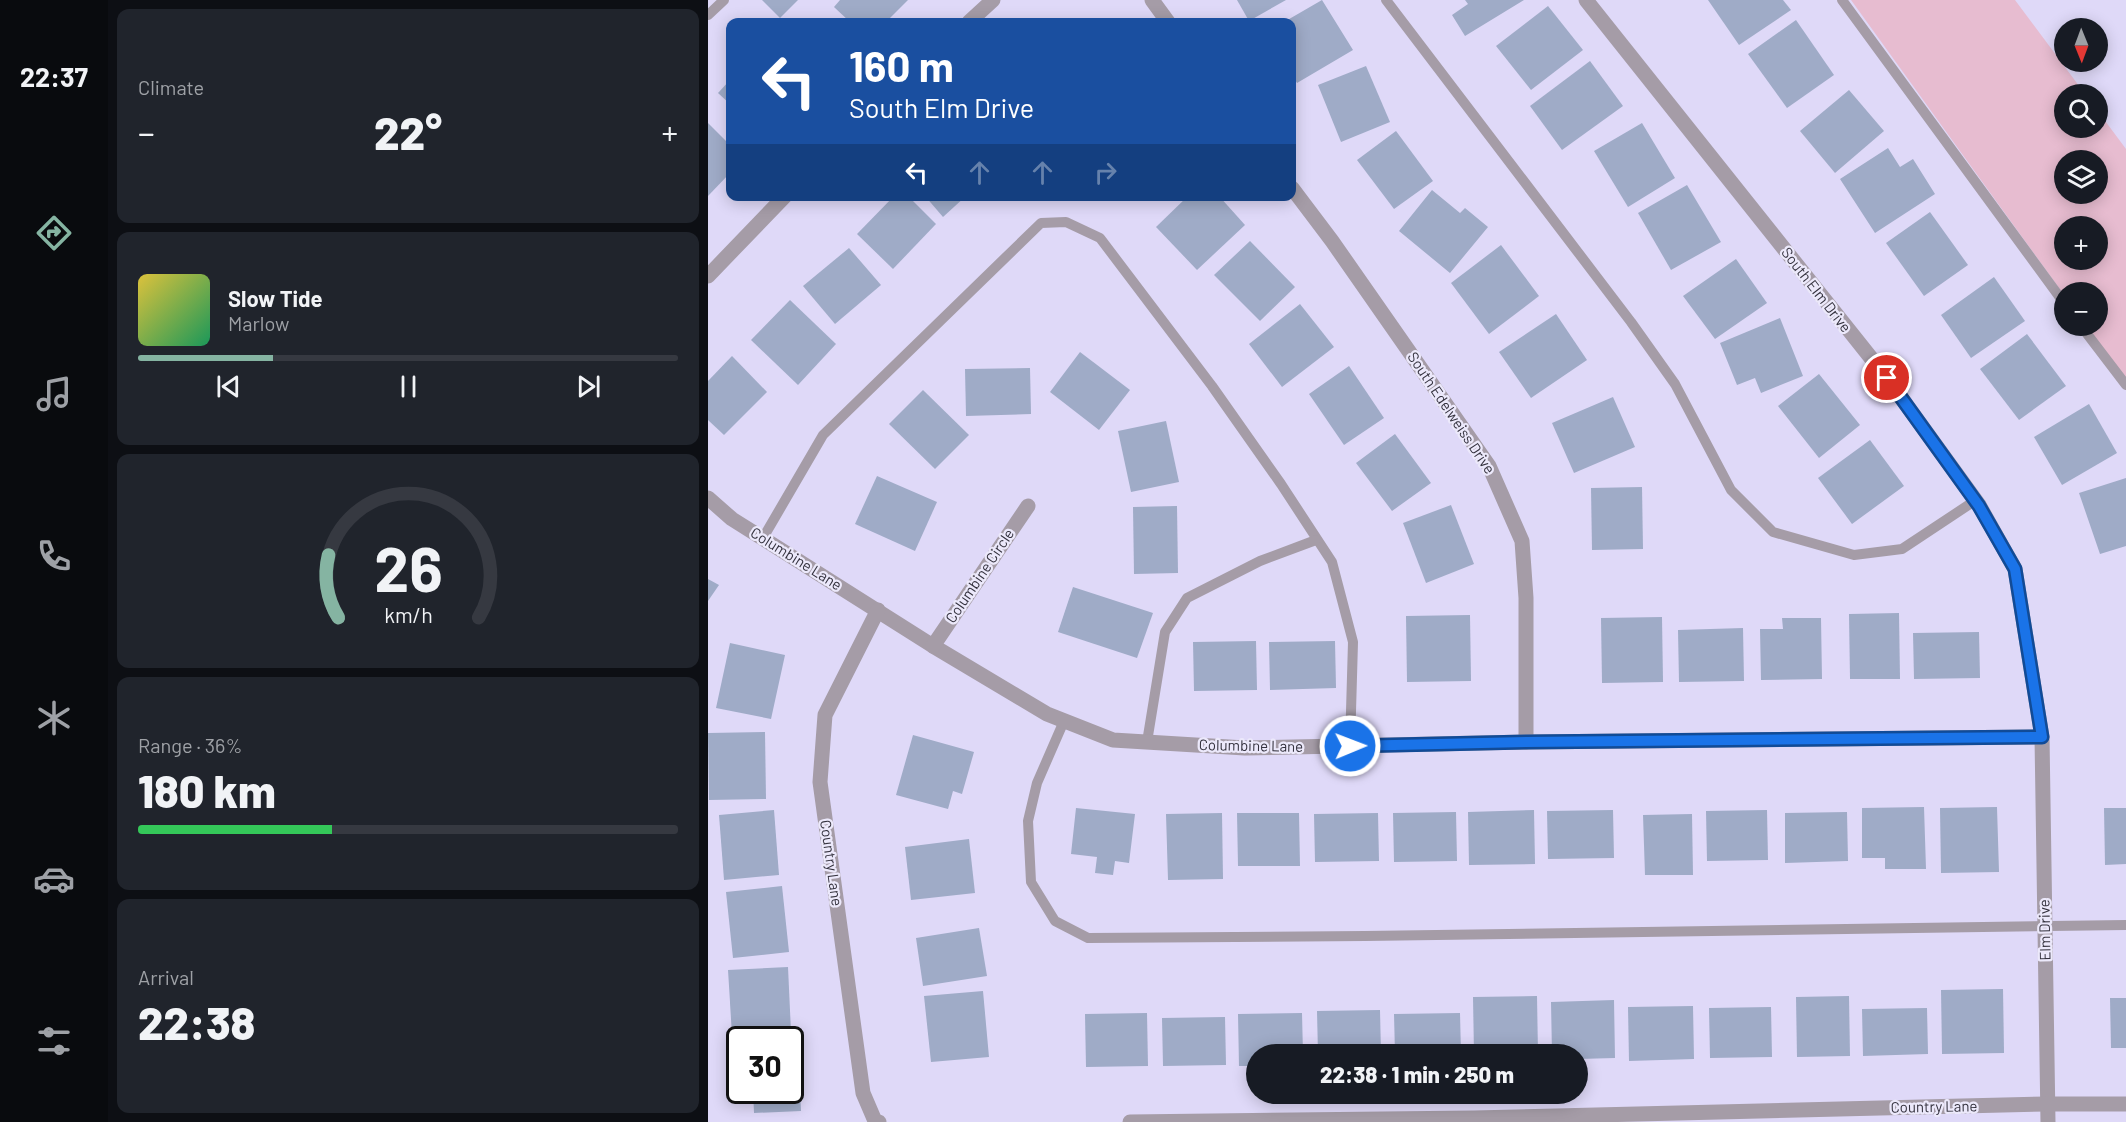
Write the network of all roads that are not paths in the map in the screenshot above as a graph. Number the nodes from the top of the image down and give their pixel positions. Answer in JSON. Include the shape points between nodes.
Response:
{"nodes":[{"id":1,"x":724,"y":0,"type":"edge"},
{"id":2,"x":993,"y":0,"type":"edge"},
{"id":3,"x":1152,"y":0,"type":"edge"},
{"id":4,"x":1386,"y":0,"type":"edge"},
{"id":5,"x":1586,"y":0,"type":"edge"},
{"id":6,"x":1842,"y":0,"type":"edge"},
{"id":7,"x":708,"y":15,"type":"edge"},
{"id":8,"x":973,"y":18,"type":"edge"},
{"id":9,"x":1165,"y":18,"type":"edge"},
{"id":10,"x":1296,"y":193,"type":"edge"},
{"id":11,"x":780,"y":201,"type":"edge"},
{"id":12,"x":708,"y":276,"type":"edge"},
{"id":13,"x":2054,"y":289,"type":"edge"},
{"id":14,"x":2089,"y":336,"type":"edge"},
{"id":15,"x":2126,"y":385,"type":"edge"},
{"id":16,"x":708,"y":498,"type":"edge"},
{"id":17,"x":1976,"y":500,"type":"junction"},
{"id":18,"x":1028,"y":506,"type":"dead end"},
{"id":19,"x":763,"y":538,"type":"junction"},
{"id":20,"x":1316,"y":540,"type":"junction"},
{"id":21,"x":878,"y":610,"type":"junction"},
{"id":22,"x":933,"y":646,"type":"junction"},
{"id":23,"x":1064,"y":721,"type":"junction"},
{"id":24,"x":2042,"y":737,"type":"junction"},
{"id":25,"x":1147,"y":742,"type":"junction"},
{"id":26,"x":1526,"y":742,"type":"junction"},
{"id":27,"x":1350,"y":746,"type":"junction"},
{"id":28,"x":2126,"y":925,"type":"edge"},
{"id":29,"x":2045,"y":926,"type":"junction"},
{"id":30,"x":2047,"y":1104,"type":"junction"},
{"id":31,"x":2126,"y":1104,"type":"edge"},
{"id":32,"x":879,"y":1122,"type":"edge"},
{"id":33,"x":1131,"y":1122,"type":"edge"},
{"id":34,"x":2048,"y":1122,"type":"edge"}],
"edges":[{"from":1,"to":7,"type":"lane"},
{"from":2,"to":8,"type":"street"},
{"from":3,"to":9,"type":"street"},
{"from":4,"to":17,"type":"lane","via":[[1675,384],[1731,490],[1773,532],[1854,555],[1902,549]]},
{"from":5,"to":17,"type":"street","name":"South Elm Drive","via":[[1887,378]]},
{"from":6,"to":13,"type":"lane"},
{"from":10,"to":26,"type":"street","name":"South Edelweiss Drive","via":[[1489,466],[1522,541]]},
{"from":11,"to":12,"type":"street"},
{"from":14,"to":15,"type":"lane"},
{"from":16,"to":19,"type":"street","name":"Columbine Lane"},
{"from":17,"to":24,"type":"street","name":"South Elm Drive","via":[[2015,569]]},
{"from":18,"to":22,"type":"street","name":"Columbine Circle"},
{"from":19,"to":20,"type":"lane","via":[[823,435],[1041,223],[1066,222],[1100,238],[1212,386]]},
{"from":19,"to":21,"type":"street","name":"Columbine Lane"},
{"from":20,"to":25,"type":"lane","via":[[1260,561],[1186,598],[1165,632]]},
{"from":20,"to":27,"type":"lane","via":[[1332,562],[1353,642]]},
{"from":21,"to":22,"type":"street","name":"Columbine Lane"},
{"from":21,"to":32,"type":"street","name":"Country Lane","via":[[825,715],[820,782],[863,1093],[875,1121]]},
{"from":22,"to":23,"type":"street","name":"Columbine Lane"},
{"from":23,"to":25,"type":"street","name":"Columbine Lane","via":[[1113,740]]},
{"from":23,"to":29,"type":"lane","via":[[1037,783],[1028,821],[1031,882],[1055,921],[1088,938]]},
{"from":24,"to":26,"type":"street","name":"Columbine Lane"},
{"from":24,"to":29,"type":"street","name":"Elm Drive"},
{"from":25,"to":27,"type":"street","name":"Columbine Lane","via":[[1245,748]]},
{"from":26,"to":27,"type":"street","name":"Columbine Lane"},
{"from":28,"to":29,"type":"lane"},
{"from":29,"to":30,"type":"street","name":"Elm Drive"},
{"from":30,"to":31,"type":"street","name":"Country Lane"},
{"from":30,"to":33,"type":"street","name":"Country Lane","via":[[1498,1118]]},
{"from":30,"to":34,"type":"street","name":"Elm Drive"}]}
